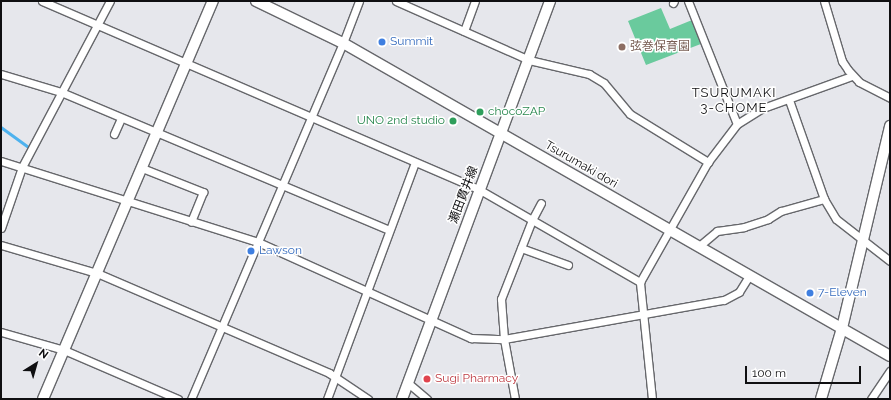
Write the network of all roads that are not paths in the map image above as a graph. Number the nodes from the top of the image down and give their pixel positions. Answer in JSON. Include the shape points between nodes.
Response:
{"nodes":[{"id":1,"x":42,"y":1,"type":"edge"},
{"id":2,"x":110,"y":1,"type":"edge"},
{"id":3,"x":213,"y":1,"type":"edge"},
{"id":4,"x":256,"y":1,"type":"edge"},
{"id":5,"x":359,"y":1,"type":"edge"},
{"id":6,"x":396,"y":1,"type":"edge"},
{"id":7,"x":475,"y":1,"type":"edge"},
{"id":8,"x":550,"y":1,"type":"edge"},
{"id":9,"x":688,"y":1,"type":"edge"},
{"id":10,"x":824,"y":1,"type":"edge"},
{"id":11,"x":96,"y":26,"type":"junction"},
{"id":12,"x":464,"y":31,"type":"junction"},
{"id":13,"x":343,"y":43,"type":"junction"},
{"id":14,"x":529,"y":60,"type":"junction"},
{"id":15,"x":186,"y":64,"type":"junction"},
{"id":16,"x":1,"y":74,"type":"edge"},
{"id":17,"x":852,"y":76,"type":"junction"},
{"id":18,"x":61,"y":92,"type":"junction"},
{"id":19,"x":890,"y":98,"type":"edge"},
{"id":20,"x":789,"y":100,"type":"junction"},
{"id":21,"x":121,"y":118,"type":"junction"},
{"id":22,"x":311,"y":118,"type":"junction"},
{"id":23,"x":737,"y":124,"type":"junction"},
{"id":24,"x":890,"y":126,"type":"edge"},
{"id":25,"x":157,"y":132,"type":"junction"},
{"id":26,"x":500,"y":133,"type":"junction"},
{"id":27,"x":114,"y":134,"type":"dead end"},
{"id":28,"x":1,"y":161,"type":"edge"},
{"id":29,"x":708,"y":162,"type":"junction"},
{"id":30,"x":415,"y":163,"type":"junction"},
{"id":31,"x":22,"y":167,"type":"junction"},
{"id":32,"x":142,"y":168,"type":"junction"},
{"id":33,"x":282,"y":185,"type":"junction"},
{"id":34,"x":480,"y":190,"type":"junction"},
{"id":35,"x":824,"y":199,"type":"junction"},
{"id":36,"x":127,"y":203,"type":"junction"},
{"id":37,"x":541,"y":203,"type":"dead end"},
{"id":38,"x":532,"y":220,"type":"junction"},
{"id":39,"x":191,"y":222,"type":"junction"},
{"id":40,"x":1,"y":228,"type":"edge"},
{"id":41,"x":389,"y":230,"type":"junction"},
{"id":42,"x":669,"y":230,"type":"junction"},
{"id":43,"x":862,"y":240,"type":"junction"},
{"id":44,"x":258,"y":242,"type":"junction"},
{"id":45,"x":1,"y":245,"type":"edge"},
{"id":46,"x":698,"y":247,"type":"junction"},
{"id":47,"x":521,"y":248,"type":"junction"},
{"id":48,"x":890,"y":261,"type":"edge"},
{"id":49,"x":568,"y":265,"type":"dead end"},
{"id":50,"x":97,"y":273,"type":"junction"},
{"id":51,"x":749,"y":276,"type":"junction"},
{"id":52,"x":640,"y":282,"type":"junction"},
{"id":53,"x":366,"y":293,"type":"junction"},
{"id":54,"x":644,"y":314,"type":"junction"},
{"id":55,"x":430,"y":322,"type":"junction"},
{"id":56,"x":222,"y":327,"type":"junction"},
{"id":57,"x":842,"y":328,"type":"junction"},
{"id":58,"x":1,"y":332,"type":"edge"},
{"id":59,"x":504,"y":338,"type":"junction"},
{"id":60,"x":64,"y":350,"type":"junction"},
{"id":61,"x":890,"y":356,"type":"edge"},
{"id":62,"x":890,"y":371,"type":"edge"},
{"id":63,"x":335,"y":376,"type":"junction"},
{"id":64,"x":408,"y":383,"type":"junction"},
{"id":65,"x":43,"y":399,"type":"edge"},
{"id":66,"x":178,"y":399,"type":"edge"},
{"id":67,"x":191,"y":399,"type":"edge"},
{"id":68,"x":326,"y":399,"type":"edge"},
{"id":69,"x":368,"y":399,"type":"edge"},
{"id":70,"x":402,"y":399,"type":"edge"},
{"id":71,"x":428,"y":399,"type":"edge"},
{"id":72,"x":515,"y":399,"type":"edge"},
{"id":73,"x":652,"y":399,"type":"edge"},
{"id":74,"x":821,"y":399,"type":"edge"},
{"id":75,"x":871,"y":399,"type":"edge"}],
"edges":[{"from":1,"to":11,"type":"street"},
{"from":2,"to":11,"type":"street"},
{"from":3,"to":15,"type":"street"},
{"from":4,"to":13,"type":"street","name":"Tsurumaki dori"},
{"from":5,"to":13,"type":"street"},
{"from":6,"to":12,"type":"street"},
{"from":7,"to":12,"type":"street"},
{"from":8,"to":14,"type":"street","name":"瀬田貫井線"},
{"from":9,"to":23,"type":"street"},
{"from":10,"to":17,"type":"street","via":[[842,61]]},
{"from":11,"to":15,"type":"street"},
{"from":11,"to":18,"type":"street"},
{"from":12,"to":14,"type":"street"},
{"from":13,"to":22,"type":"street"},
{"from":13,"to":26,"type":"street","name":"Tsurumaki dori"},
{"from":14,"to":26,"type":"street","name":"瀬田貫井線"},
{"from":14,"to":29,"type":"street","via":[[589,74],[604,83],[630,114]]},
{"from":15,"to":22,"type":"street"},
{"from":15,"to":25,"type":"street"},
{"from":16,"to":18,"type":"street"},
{"from":17,"to":19,"type":"street","via":[[875,92]]},
{"from":17,"to":20,"type":"street"},
{"from":18,"to":21,"type":"street"},
{"from":18,"to":31,"type":"street"},
{"from":20,"to":23,"type":"street","via":[[763,108]]},
{"from":20,"to":35,"type":"street"},
{"from":21,"to":25,"type":"street"},
{"from":21,"to":27,"type":"street"},
{"from":22,"to":30,"type":"street"},
{"from":22,"to":33,"type":"street"},
{"from":23,"to":29,"type":"street"},
{"from":24,"to":43,"type":"street"},
{"from":25,"to":32,"type":"street"},
{"from":25,"to":33,"type":"street"},
{"from":26,"to":34,"type":"street","name":"瀬田貫井線"},
{"from":26,"to":42,"type":"street","name":"Tsurumaki dori"},
{"from":28,"to":31,"type":"street"},
{"from":29,"to":42,"type":"street"},
{"from":30,"to":34,"type":"street"},
{"from":30,"to":41,"type":"street"},
{"from":31,"to":36,"type":"street"},
{"from":31,"to":40,"type":"street"},
{"from":32,"to":36,"type":"street"},
{"from":32,"to":39,"type":"street","via":[[203,192]]},
{"from":33,"to":41,"type":"street"},
{"from":33,"to":44,"type":"street"},
{"from":34,"to":38,"type":"street"},
{"from":34,"to":55,"type":"street","name":"瀬田貫井線"},
{"from":35,"to":43,"type":"street","via":[[836,219]]},
{"from":35,"to":46,"type":"street","via":[[781,211],[768,219],[744,227],[717,231]]},
{"from":36,"to":39,"type":"street"},
{"from":36,"to":50,"type":"street"},
{"from":37,"to":38,"type":"street"},
{"from":38,"to":47,"type":"street"},
{"from":38,"to":52,"type":"street"},
{"from":39,"to":44,"type":"street"},
{"from":41,"to":53,"type":"street"},
{"from":42,"to":46,"type":"street","name":"Tsurumaki dori"},
{"from":42,"to":52,"type":"street"},
{"from":43,"to":48,"type":"street"},
{"from":43,"to":57,"type":"street"},
{"from":44,"to":53,"type":"street"},
{"from":44,"to":56,"type":"street"},
{"from":45,"to":50,"type":"street"},
{"from":46,"to":51,"type":"street","name":"Tsurumaki dori"},
{"from":47,"to":49,"type":"street"},
{"from":47,"to":59,"type":"street","via":[[501,299]]},
{"from":50,"to":56,"type":"street"},
{"from":50,"to":60,"type":"street"},
{"from":51,"to":54,"type":"street","via":[[739,292],[724,300]]},
{"from":51,"to":57,"type":"street","name":"Tsurumaki dori"},
{"from":52,"to":54,"type":"street"},
{"from":53,"to":55,"type":"street"},
{"from":53,"to":63,"type":"street"},
{"from":54,"to":59,"type":"street"},
{"from":54,"to":73,"type":"street"},
{"from":55,"to":59,"type":"street","via":[[472,338]]},
{"from":55,"to":64,"type":"street","name":"瀬田貫井線"},
{"from":56,"to":63,"type":"street"},
{"from":56,"to":67,"type":"street"},
{"from":57,"to":61,"type":"street","name":"Tsurumaki dori"},
{"from":57,"to":74,"type":"street"},
{"from":58,"to":60,"type":"street"},
{"from":59,"to":72,"type":"street"},
{"from":60,"to":65,"type":"street"},
{"from":60,"to":66,"type":"street"},
{"from":62,"to":75,"type":"street"},
{"from":63,"to":68,"type":"street"},
{"from":63,"to":69,"type":"street"},
{"from":64,"to":70,"type":"street","name":"瀬田貫井線"},
{"from":64,"to":71,"type":"street"}]}
